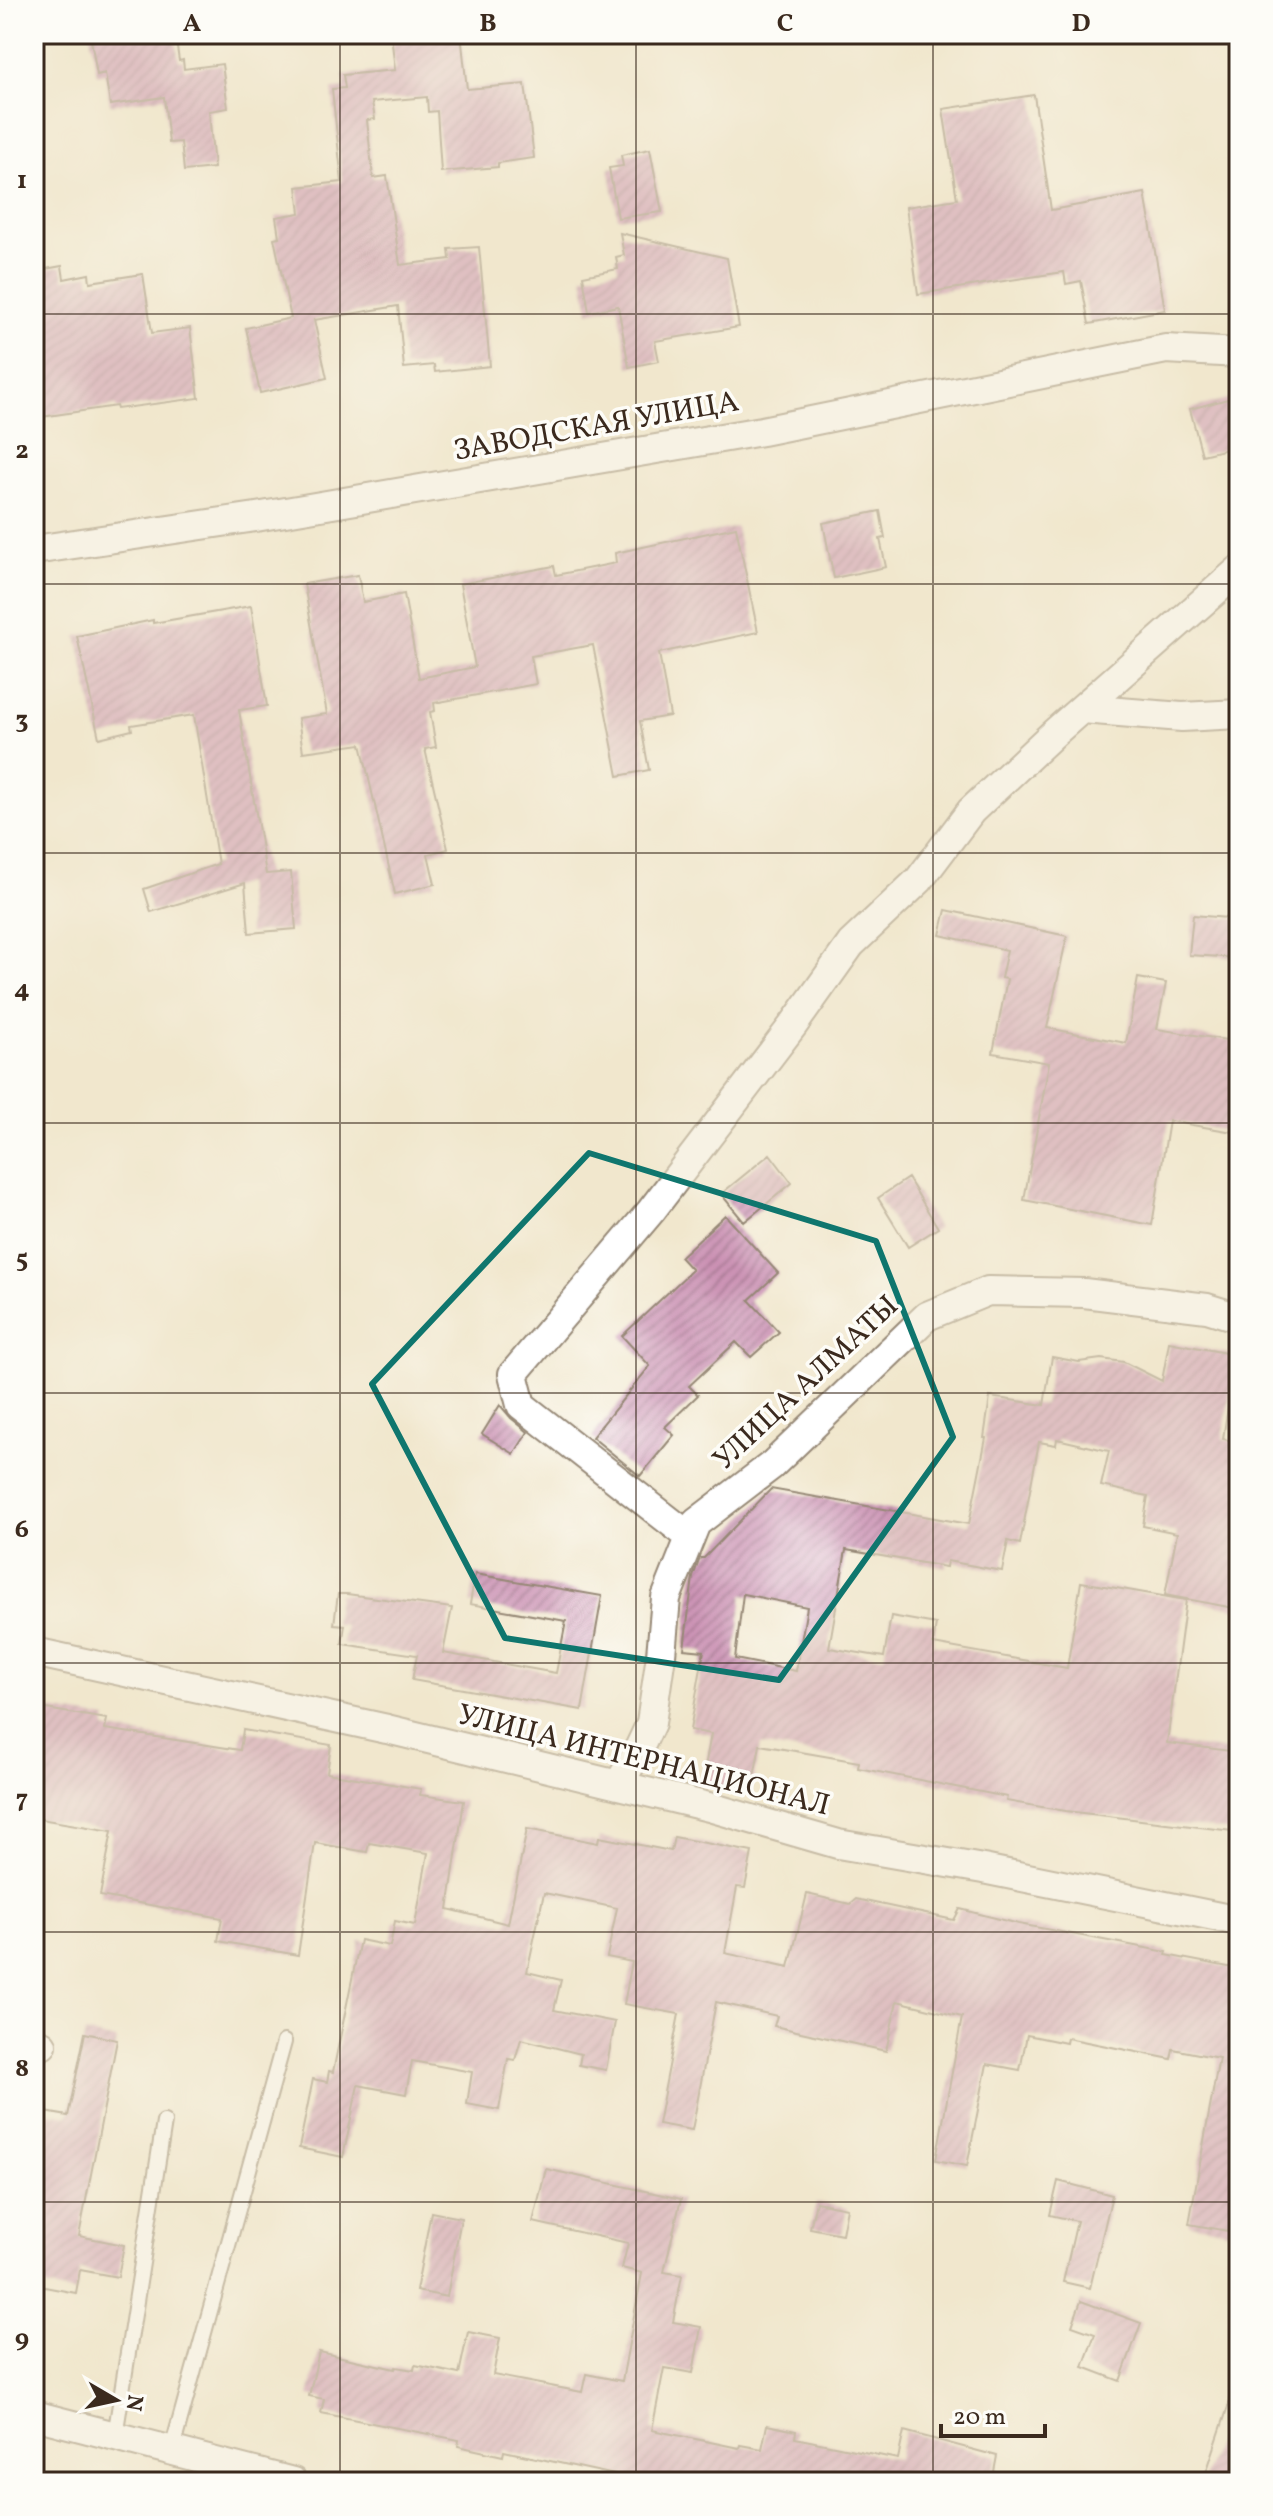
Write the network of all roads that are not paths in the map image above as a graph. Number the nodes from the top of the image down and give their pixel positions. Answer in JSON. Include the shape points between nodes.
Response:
{"nodes":[{"id":1,"x":1239,"y":353,"type":"edge"},
{"id":2,"x":34,"y":550,"type":"edge"},
{"id":3,"x":1239,"y":570,"type":"edge"},
{"id":4,"x":1082,"y":709,"type":"junction"},
{"id":5,"x":1239,"y":714,"type":"edge"},
{"id":6,"x":1239,"y":1318,"type":"edge"},
{"id":7,"x":690,"y":1537,"type":"junction"},
{"id":8,"x":34,"y":1652,"type":"edge"},
{"id":9,"x":618,"y":1785,"type":"junction"},
{"id":10,"x":1239,"y":1921,"type":"edge"},
{"id":11,"x":284,"y":2042,"type":"dead end"},
{"id":12,"x":164,"y":2122,"type":"dead end"},
{"id":13,"x":34,"y":2415,"type":"edge"},
{"id":14,"x":115,"y":2436,"type":"junction"},
{"id":15,"x":172,"y":2449,"type":"junction"},
{"id":16,"x":293,"y":2482,"type":"edge"}],
"edges":[{"from":1,"to":2,"type":"street","name":"ЗАВОДСКАЯ УЛИЦА","via":[[1166,349],[762,431]]},
{"from":3,"to":4,"type":"street"},
{"from":4,"to":5,"type":"street","via":[[1182,717]]},
{"from":4,"to":7,"type":"street","via":[[971,811],[919,880],[851,944],[651,1211],[513,1374],[521,1405]]},
{"from":6,"to":7,"type":"street","name":"УЛИЦА АЛМАТЫ","via":[[1207,1308],[1084,1293],[988,1291],[927,1316],[772,1465],[696,1523]]},
{"from":7,"to":9,"type":"street","name":"УЛИЦА АЛМАТЫ","via":[[666,1598],[651,1723]]},
{"from":8,"to":9,"type":"street","name":"УЛИЦА ИНТЕРНАЦИОНАЛ"},
{"from":9,"to":10,"type":"street","name":"УЛИЦА ИНТЕРНАЦИОНАЛ","via":[[838,1844]]},
{"from":11,"to":15,"type":"lane"},
{"from":12,"to":14,"type":"lane"},
{"from":13,"to":14,"type":"street"},
{"from":14,"to":15,"type":"street"},
{"from":15,"to":16,"type":"street"}]}
